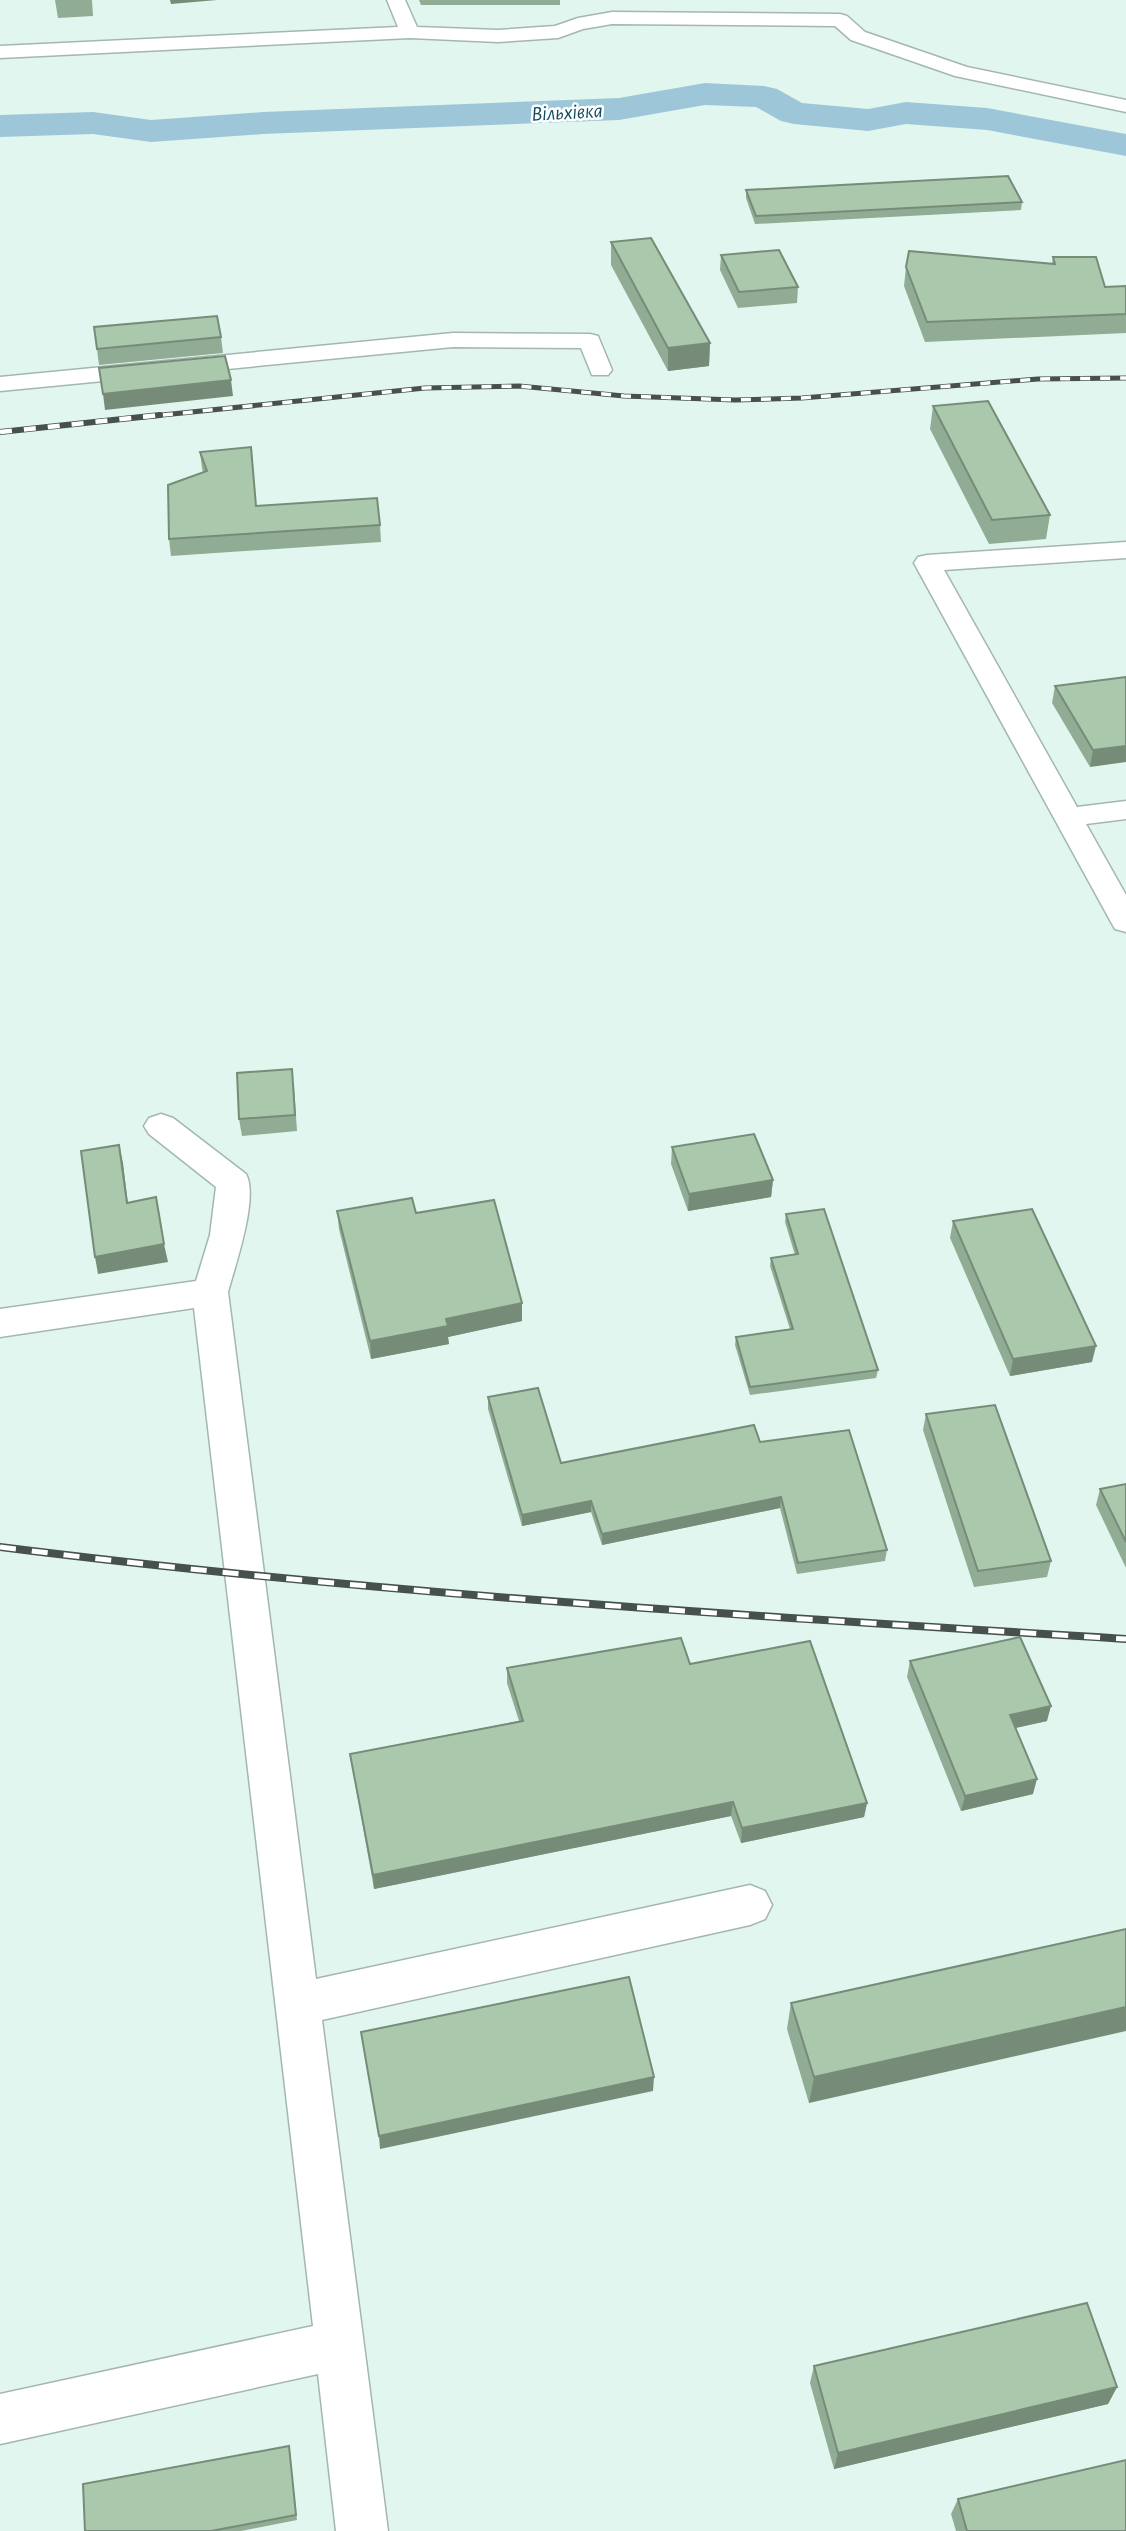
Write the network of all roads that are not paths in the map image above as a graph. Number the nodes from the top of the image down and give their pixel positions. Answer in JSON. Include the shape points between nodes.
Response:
{"nodes":[{"id":1,"x":396,"y":0,"type":"edge"},
{"id":2,"x":846,"y":0,"type":"edge"},
{"id":3,"x":840,"y":20,"type":"junction"},
{"id":4,"x":410,"y":32,"type":"junction"},
{"id":5,"x":0,"y":52,"type":"edge"},
{"id":6,"x":1126,"y":106,"type":"edge"},
{"id":7,"x":600,"y":370,"type":"dead end"},
{"id":8,"x":0,"y":384,"type":"edge"},
{"id":9,"x":1126,"y":550,"type":"edge"},
{"id":10,"x":1126,"y":810,"type":"edge"},
{"id":11,"x":1068,"y":817,"type":"junction"},
{"id":12,"x":1126,"y":922,"type":"edge"},
{"id":13,"x":161,"y":1126,"type":"dead end"},
{"id":14,"x":210,"y":1292,"type":"junction"},
{"id":15,"x":0,"y":1322,"type":"edge"},
{"id":16,"x":750,"y":1905,"type":"dead end"},
{"id":17,"x":298,"y":2004,"type":"junction"},
{"id":18,"x":340,"y":2345,"type":"junction"},
{"id":19,"x":0,"y":2419,"type":"edge"},
{"id":20,"x":362,"y":2531,"type":"edge"}],
"edges":[{"from":1,"to":4,"type":"street"},
{"from":2,"to":3,"type":"street"},
{"from":3,"to":4,"type":"street","via":[[611,18],[558,32],[498,36]]},
{"from":3,"to":6,"type":"street","via":[[858,36],[962,72]]},
{"from":4,"to":5,"type":"street"},
{"from":7,"to":8,"type":"street","via":[[590,341],[453,340]]},
{"from":9,"to":11,"type":"street","via":[[927,563]]},
{"from":10,"to":11,"type":"street"},
{"from":11,"to":12,"type":"street"},
{"from":13,"to":14,"type":"street","via":[[234,1183],[227,1235]]},
{"from":14,"to":15,"type":"street"},
{"from":14,"to":17,"type":"street"},
{"from":16,"to":17,"type":"street"},
{"from":17,"to":18,"type":"street"},
{"from":18,"to":19,"type":"street"},
{"from":18,"to":20,"type":"street"}]}
